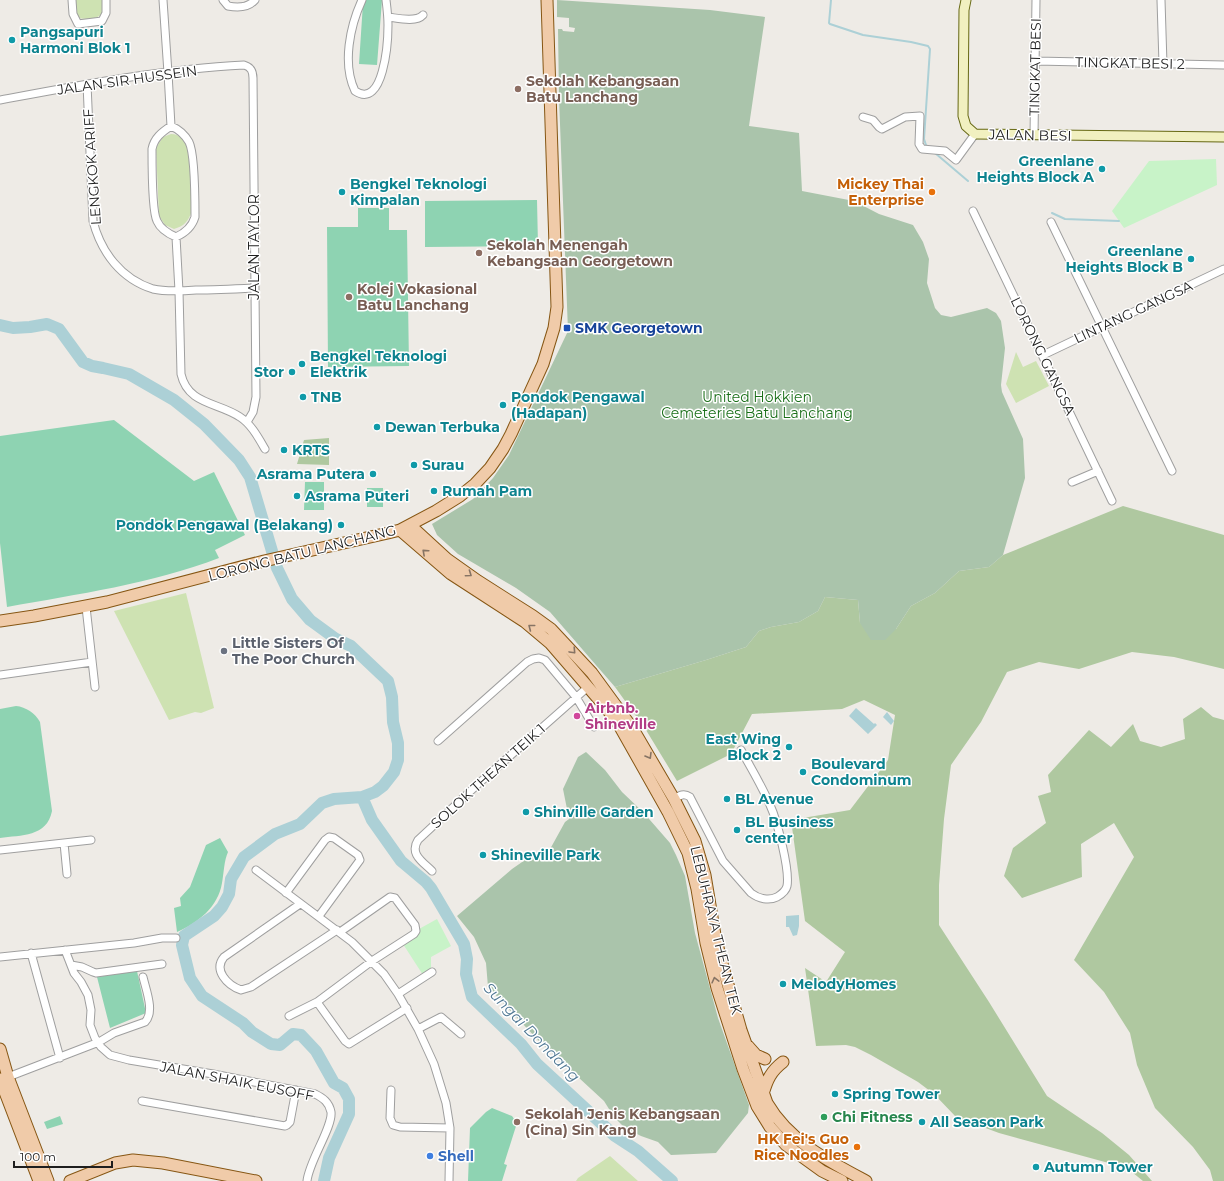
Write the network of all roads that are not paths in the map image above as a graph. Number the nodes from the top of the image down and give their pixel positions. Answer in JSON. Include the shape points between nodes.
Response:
{"nodes":[{"id":1,"x":72,"y":0,"type":"edge"},
{"id":2,"x":106,"y":0,"type":"edge"},
{"id":3,"x":163,"y":0,"type":"edge"},
{"id":4,"x":223,"y":0,"type":"edge"},
{"id":5,"x":256,"y":0,"type":"edge"},
{"id":6,"x":362,"y":0,"type":"edge"},
{"id":7,"x":386,"y":0,"type":"edge"},
{"id":8,"x":548,"y":0,"type":"edge"},
{"id":9,"x":960,"y":0,"type":"edge"},
{"id":10,"x":966,"y":0,"type":"edge"},
{"id":11,"x":1036,"y":0,"type":"edge"},
{"id":12,"x":1162,"y":0,"type":"edge"},
{"id":13,"x":964,"y":10,"type":"junction"},
{"id":14,"x":423,"y":15,"type":"dead end"},
{"id":15,"x":388,"y":17,"type":"junction"},
{"id":16,"x":1036,"y":61,"type":"junction"},
{"id":17,"x":1163,"y":64,"type":"junction"},
{"id":18,"x":1224,"y":65,"type":"edge"},
{"id":19,"x":252,"y":70,"type":"joint"},
{"id":20,"x":168,"y":72,"type":"junction"},
{"id":21,"x":87,"y":84,"type":"junction"},
{"id":22,"x":0,"y":100,"type":"edge"},
{"id":23,"x":863,"y":117,"type":"dead end"},
{"id":24,"x":171,"y":126,"type":"junction"},
{"id":25,"x":975,"y":134,"type":"junction"},
{"id":26,"x":1034,"y":135,"type":"junction"},
{"id":27,"x":1224,"y":137,"type":"edge"},
{"id":28,"x":973,"y":211,"type":"dead end"},
{"id":29,"x":1051,"y":222,"type":"dead end"},
{"id":30,"x":176,"y":236,"type":"junction"},
{"id":31,"x":1224,"y":269,"type":"edge"},
{"id":32,"x":254,"y":288,"type":"junction"},
{"id":33,"x":179,"y":291,"type":"junction"},
{"id":34,"x":1102,"y":327,"type":"junction"},
{"id":35,"x":1043,"y":355,"type":"junction"},
{"id":36,"x":248,"y":422,"type":"junction"},
{"id":37,"x":264,"y":449,"type":"dead end"},
{"id":38,"x":1172,"y":471,"type":"dead end"},
{"id":39,"x":1098,"y":472,"type":"junction"},
{"id":40,"x":1072,"y":482,"type":"dead end"},
{"id":41,"x":1112,"y":501,"type":"dead end"},
{"id":42,"x":436,"y":511,"type":"junction"},
{"id":43,"x":405,"y":528,"type":"junction"},
{"id":44,"x":438,"y":551,"type":"junction"},
{"id":45,"x":86,"y":607,"type":"junction"},
{"id":46,"x":0,"y":621,"type":"edge"},
{"id":47,"x":92,"y":662,"type":"junction"},
{"id":48,"x":0,"y":675,"type":"edge"},
{"id":49,"x":95,"y":687,"type":"dead end"},
{"id":50,"x":588,"y":687,"type":"junction"},
{"id":51,"x":576,"y":697,"type":"junction"},
{"id":52,"x":594,"y":727,"type":"dead end"},
{"id":53,"x":438,"y":741,"type":"dead end"},
{"id":54,"x":741,"y":750,"type":"dead end"},
{"id":55,"x":642,"y":766,"type":"junction"},
{"id":56,"x":674,"y":799,"type":"junction"},
{"id":57,"x":90,"y":840,"type":"dead end"},
{"id":58,"x":682,"y":840,"type":"junction"},
{"id":59,"x":64,"y":843,"type":"junction"},
{"id":60,"x":0,"y":850,"type":"edge"},
{"id":61,"x":256,"y":870,"type":"dead end"},
{"id":62,"x":432,"y":871,"type":"dead end"},
{"id":63,"x":67,"y":874,"type":"dead end"},
{"id":64,"x":286,"y":893,"type":"junction"},
{"id":65,"x":300,"y":904,"type":"junction"},
{"id":66,"x":319,"y":916,"type":"junction"},
{"id":67,"x":338,"y":931,"type":"junction"},
{"id":68,"x":176,"y":938,"type":"dead end"},
{"id":69,"x":65,"y":950,"type":"junction"},
{"id":70,"x":31,"y":953,"type":"junction"},
{"id":71,"x":0,"y":957,"type":"edge"},
{"id":72,"x":372,"y":961,"type":"junction"},
{"id":73,"x":162,"y":964,"type":"dead end"},
{"id":74,"x":70,"y":965,"type":"junction"},
{"id":75,"x":432,"y":972,"type":"dead end"},
{"id":76,"x":143,"y":977,"type":"dead end"},
{"id":77,"x":398,"y":994,"type":"junction"},
{"id":78,"x":317,"y":1002,"type":"junction"},
{"id":79,"x":407,"y":1008,"type":"junction"},
{"id":80,"x":289,"y":1016,"type":"dead end"},
{"id":81,"x":729,"y":1026,"type":"junction"},
{"id":82,"x":418,"y":1029,"type":"junction"},
{"id":83,"x":461,"y":1034,"type":"dead end"},
{"id":84,"x":99,"y":1042,"type":"junction"},
{"id":85,"x":747,"y":1046,"type":"junction"},
{"id":86,"x":0,"y":1053,"type":"edge"},
{"id":87,"x":60,"y":1058,"type":"junction"},
{"id":88,"x":765,"y":1059,"type":"dead end"},
{"id":89,"x":783,"y":1062,"type":"dead end"},
{"id":90,"x":752,"y":1065,"type":"junction"},
{"id":91,"x":4,"y":1078,"type":"edge"},
{"id":92,"x":296,"y":1090,"type":"junction"},
{"id":93,"x":391,"y":1090,"type":"dead end"},
{"id":94,"x":763,"y":1094,"type":"junction"},
{"id":95,"x":142,"y":1101,"type":"dead end"},
{"id":96,"x":757,"y":1106,"type":"junction"},
{"id":97,"x":450,"y":1128,"type":"junction"},
{"id":98,"x":219,"y":1178,"type":"edge"},
{"id":99,"x":39,"y":1181,"type":"edge"},
{"id":100,"x":48,"y":1181,"type":"edge"},
{"id":101,"x":70,"y":1181,"type":"edge"},
{"id":102,"x":256,"y":1181,"type":"edge"},
{"id":103,"x":307,"y":1181,"type":"edge"},
{"id":104,"x":449,"y":1181,"type":"edge"},
{"id":105,"x":842,"y":1181,"type":"edge"},
{"id":106,"x":866,"y":1181,"type":"edge"}],
"edges":[{"from":1,"to":2,"type":"street","via":[[73,14],[78,24],[102,21],[106,13]]},
{"from":3,"to":20,"type":"street"},
{"from":4,"to":5,"type":"street","via":[[228,6],[239,8],[251,5]]},
{"from":6,"to":15,"type":"street","via":[[350,39],[349,55],[351,83],[359,94],[364,95],[373,91],[380,79],[387,54]]},
{"from":7,"to":15,"type":"street"},
{"from":8,"to":42,"type":"main road","name":"LORONG BATU LANCHANG","via":[[557,285],[554,328],[543,364],[503,449],[475,484]]},
{"from":9,"to":13,"type":"street"},
{"from":10,"to":13,"type":"street","name":"JALAN BESI"},
{"from":11,"to":16,"type":"street","name":"TINGKAT BESI"},
{"from":12,"to":17,"type":"street"},
{"from":13,"to":25,"type":"street","name":"JALAN BESI","via":[[963,116],[966,126]]},
{"from":14,"to":15,"type":"street","via":[[415,19]]},
{"from":16,"to":17,"type":"street","name":"TINGKAT BESI 2"},
{"from":16,"to":26,"type":"street","name":"TINGKAT BESI"},
{"from":17,"to":18,"type":"street","name":"TINGKAT BESI 2"},
{"from":19,"to":20,"type":"street","name":"JALAN SIR HUSSEIN","via":[[244,65]]},
{"from":19,"to":32,"type":"street","name":"JALAN TAYLOR"},
{"from":20,"to":21,"type":"street","name":"JALAN SIR HUSSEIN"},
{"from":20,"to":24,"type":"street"},
{"from":21,"to":22,"type":"street","name":"JALAN SIR HUSSEIN"},
{"from":21,"to":33,"type":"street","name":"LENGKOK ARIFF","via":[[92,212],[100,241],[108,256],[129,279],[154,289]]},
{"from":23,"to":25,"type":"street","via":[[873,120],[882,129],[905,117],[920,116],[919,144],[922,150],[948,152],[956,160]]},
{"from":24,"to":30,"type":"street","via":[[188,140],[192,151],[195,217],[188,229]]},
{"from":24,"to":30,"type":"street","via":[[159,135],[153,145],[154,211],[157,223]]},
{"from":25,"to":26,"type":"street","name":"JALAN BESI"},
{"from":26,"to":27,"type":"street","name":"JALAN BESI"},
{"from":28,"to":35,"type":"street","name":"LORONG GANGSA"},
{"from":29,"to":34,"type":"street"},
{"from":30,"to":33,"type":"street"},
{"from":31,"to":34,"type":"street","name":"LINTANG GANGSA"},
{"from":32,"to":33,"type":"street","name":"LENGKOK ARIFF"},
{"from":32,"to":36,"type":"street","name":"JALAN TAYLOR","via":[[256,397]]},
{"from":33,"to":36,"type":"street","via":[[181,374],[186,387],[196,398],[233,412]]},
{"from":34,"to":35,"type":"street","name":"LINTANG GANGSA"},
{"from":34,"to":38,"type":"street"},
{"from":35,"to":39,"type":"street","name":"LORONG GANGSA"},
{"from":36,"to":37,"type":"street"},
{"from":39,"to":40,"type":"street"},
{"from":39,"to":41,"type":"street","name":"LORONG GANGSA"},
{"from":42,"to":43,"type":"main road","name":"LORONG BATU LANCHANG"},
{"from":42,"to":44,"type":"main road","via":[[425,528]]},
{"from":43,"to":44,"type":"main road","name":"LEBUHRAYA THEAN TEK"},
{"from":43,"to":45,"type":"main road","name":"LORONG BATU LANCHANG","via":[[371,538],[291,554]]},
{"from":50,"to":43,"type":"main road","name":"LEBUHRAYA THEAN TEK","one_way":true,"via":[[539,634],[451,574]]},
{"from":44,"to":56,"type":"main road","name":"LEBUHRAYA THEAN TEK","one_way":true,"via":[[478,581],[552,629],[596,678],[633,729]]},
{"from":45,"to":46,"type":"main road","name":"LORONG BATU LANCHANG"},
{"from":45,"to":47,"type":"street"},
{"from":47,"to":48,"type":"street"},
{"from":47,"to":49,"type":"street"},
{"from":50,"to":51,"type":"street","name":"SOLOK THEAN TEIK 1"},
{"from":50,"to":55,"type":"main road","name":"LEBUHRAYA THEAN TEK","via":[[619,725]]},
{"from":51,"to":52,"type":"street"},
{"from":51,"to":53,"type":"street","via":[[545,660],[533,658]]},
{"from":51,"to":62,"type":"street","name":"SOLOK THEAN TEIK 1","via":[[418,840],[414,845],[416,856]]},
{"from":54,"to":56,"type":"street","via":[[770,805],[783,848],[788,884],[779,896],[764,899],[751,894],[723,861],[690,797],[683,794]]},
{"from":55,"to":56,"type":"main road","via":[[665,797]]},
{"from":55,"to":58,"type":"main road","name":"LEBUHRAYA THEAN TEK"},
{"from":56,"to":58,"type":"main road","via":[[672,809]]},
{"from":56,"to":85,"type":"main road","name":"LEBUHRAYA THEAN TEK","via":[[700,857],[715,935]]},
{"from":57,"to":59,"type":"street"},
{"from":81,"to":58,"type":"main road","name":"LEBUHRAYA THEAN TEK","one_way":true,"via":[[712,966],[693,868]]},
{"from":59,"to":60,"type":"street"},
{"from":59,"to":63,"type":"street"},
{"from":61,"to":64,"type":"street"},
{"from":64,"to":65,"type":"street"},
{"from":64,"to":66,"type":"street","via":[[325,840],[329,837],[334,838],[360,860]]},
{"from":65,"to":66,"type":"street"},
{"from":65,"to":67,"type":"street","via":[[224,956],[219,965],[220,971],[234,987],[241,990],[251,987]]},
{"from":66,"to":67,"type":"street"},
{"from":67,"to":72,"type":"street"},
{"from":67,"to":72,"type":"street","via":[[387,898],[395,898],[415,925],[416,931]]},
{"from":68,"to":69,"type":"street"},
{"from":69,"to":70,"type":"street"},
{"from":69,"to":74,"type":"street"},
{"from":70,"to":71,"type":"street"},
{"from":70,"to":87,"type":"street"},
{"from":72,"to":77,"type":"street"},
{"from":72,"to":78,"type":"street"},
{"from":73,"to":74,"type":"street","via":[[96,973]]},
{"from":74,"to":84,"type":"street","via":[[88,995],[90,1025]]},
{"from":75,"to":77,"type":"street"},
{"from":76,"to":84,"type":"street","via":[[150,1011],[148,1019]]},
{"from":77,"to":79,"type":"street"},
{"from":78,"to":79,"type":"street","via":[[349,1044]]},
{"from":78,"to":80,"type":"street"},
{"from":79,"to":82,"type":"street"},
{"from":81,"to":90,"type":"main road","via":[[736,1036],[745,1061]]},
{"from":81,"to":96,"type":"main road","name":"LEBUHRAYA THEAN TEK"},
{"from":82,"to":83,"type":"street","via":[[441,1017]]},
{"from":82,"to":97,"type":"street","via":[[434,1064],[446,1103]]},
{"from":84,"to":87,"type":"street"},
{"from":84,"to":92,"type":"street","name":"JALAN SHAIK EUSOFF","via":[[110,1055],[129,1060]]},
{"from":85,"to":88,"type":"main road","via":[[756,1055]]},
{"from":85,"to":90,"type":"main road","name":"LEBUHRAYA THEAN TEK"},
{"from":86,"to":91,"type":"main road"},
{"from":87,"to":91,"type":"street"},
{"from":89,"to":94,"type":"main road","via":[[770,1075]]},
{"from":90,"to":94,"type":"main road","name":"LEBUHRAYA THEAN TEK"},
{"from":90,"to":96,"type":"main road","via":[[750,1071]]},
{"from":91,"to":99,"type":"main road"},
{"from":91,"to":100,"type":"main road"},
{"from":92,"to":95,"type":"street","via":[[287,1126]]},
{"from":92,"to":103,"type":"street","name":"JALAN SHAIK EUSOFF","via":[[321,1097],[331,1111],[330,1122],[311,1164]]},
{"from":93,"to":97,"type":"street","via":[[390,1118],[393,1125]]},
{"from":94,"to":106,"type":"main road","name":"LEBUHRAYA THEAN TEK","via":[[773,1113],[792,1135],[814,1152]]},
{"from":96,"to":105,"type":"main road","name":"LEBUHRAYA THEAN TEK","via":[[770,1127],[786,1145],[813,1165]]},
{"from":97,"to":104,"type":"street"},
{"from":98,"to":101,"type":"main road","via":[[163,1163],[133,1160],[115,1163]]},
{"from":98,"to":102,"type":"main road"}]}
